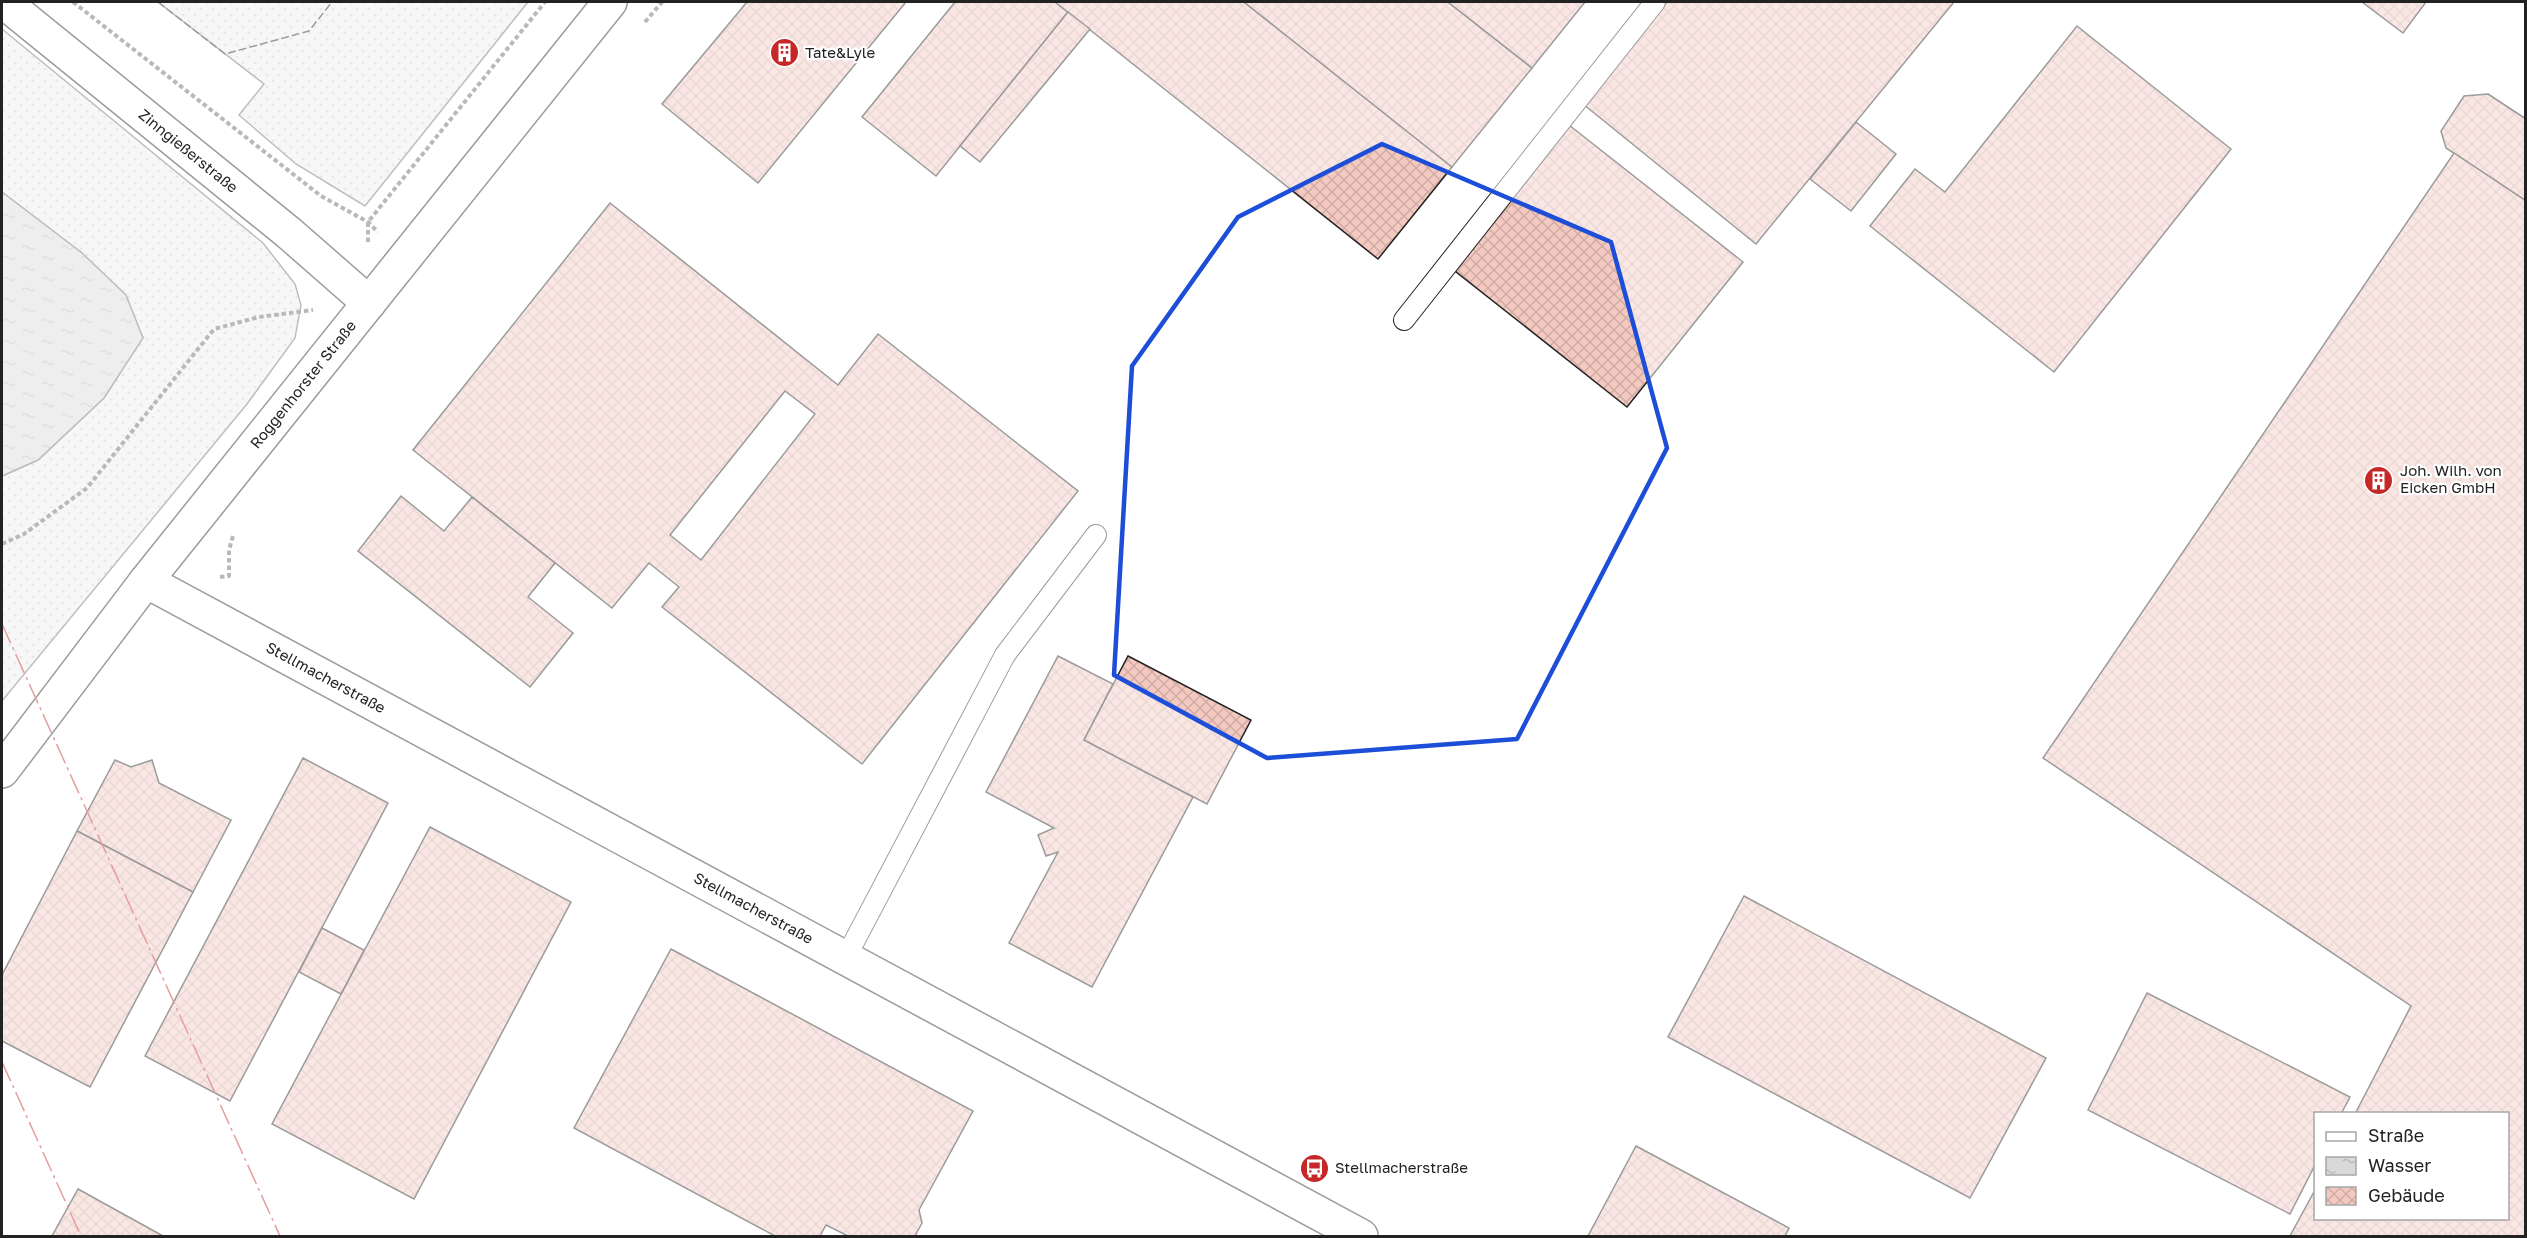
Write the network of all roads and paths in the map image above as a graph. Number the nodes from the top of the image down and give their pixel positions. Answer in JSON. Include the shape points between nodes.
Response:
{"nodes":[{"id":1,"x":4,"y":2,"type":"edge"},
{"id":2,"x":74,"y":2,"type":"edge"},
{"id":3,"x":545,"y":2,"type":"edge"},
{"id":4,"x":610,"y":2,"type":"edge"},
{"id":5,"x":1655,"y":2,"type":"edge"},
{"id":6,"x":368,"y":222,"type":"junction"},
{"id":7,"x":369,"y":245,"type":"dead end"},
{"id":8,"x":406,"y":257,"type":"junction"},
{"id":9,"x":369,"y":303,"type":"junction"},
{"id":10,"x":1404,"y":320,"type":"dead end"},
{"id":11,"x":1096,"y":535,"type":"dead end"},
{"id":12,"x":2,"y":544,"type":"edge"},
{"id":13,"x":146,"y":581,"type":"junction"},
{"id":14,"x":2,"y":771,"type":"edge"},
{"id":15,"x":845,"y":959,"type":"junction"},
{"id":16,"x":1361,"y":1236,"type":"edge"}],
"edges":[{"from":1,"to":9,"type":"street","name":"Zinngießerstraße","via":[[289,233]]},
{"from":2,"to":6,"type":"path","via":[[321,196]]},
{"from":3,"to":6,"type":"path"},
{"from":4,"to":8,"type":"street","name":"Roggenhorster Straße"},
{"from":5,"to":10,"type":"lane"},
{"from":6,"to":7,"type":"path"},
{"from":6,"to":8,"type":"path"},
{"from":8,"to":9,"type":"street","name":"Roggenhorster Straße"},
{"from":9,"to":12,"type":"path","via":[[259,316],[214,329],[87,488],[24,534]]},
{"from":9,"to":13,"type":"street","name":"Roggenhorster Straße"},
{"from":11,"to":15,"type":"lane","via":[[1005,655]]},
{"from":13,"to":14,"type":"street","name":"Roggenhorster Straße"},
{"from":13,"to":15,"type":"street","name":"Stellmacherstraße"},
{"from":15,"to":16,"type":"street","name":"Stellmacherstraße"}]}
